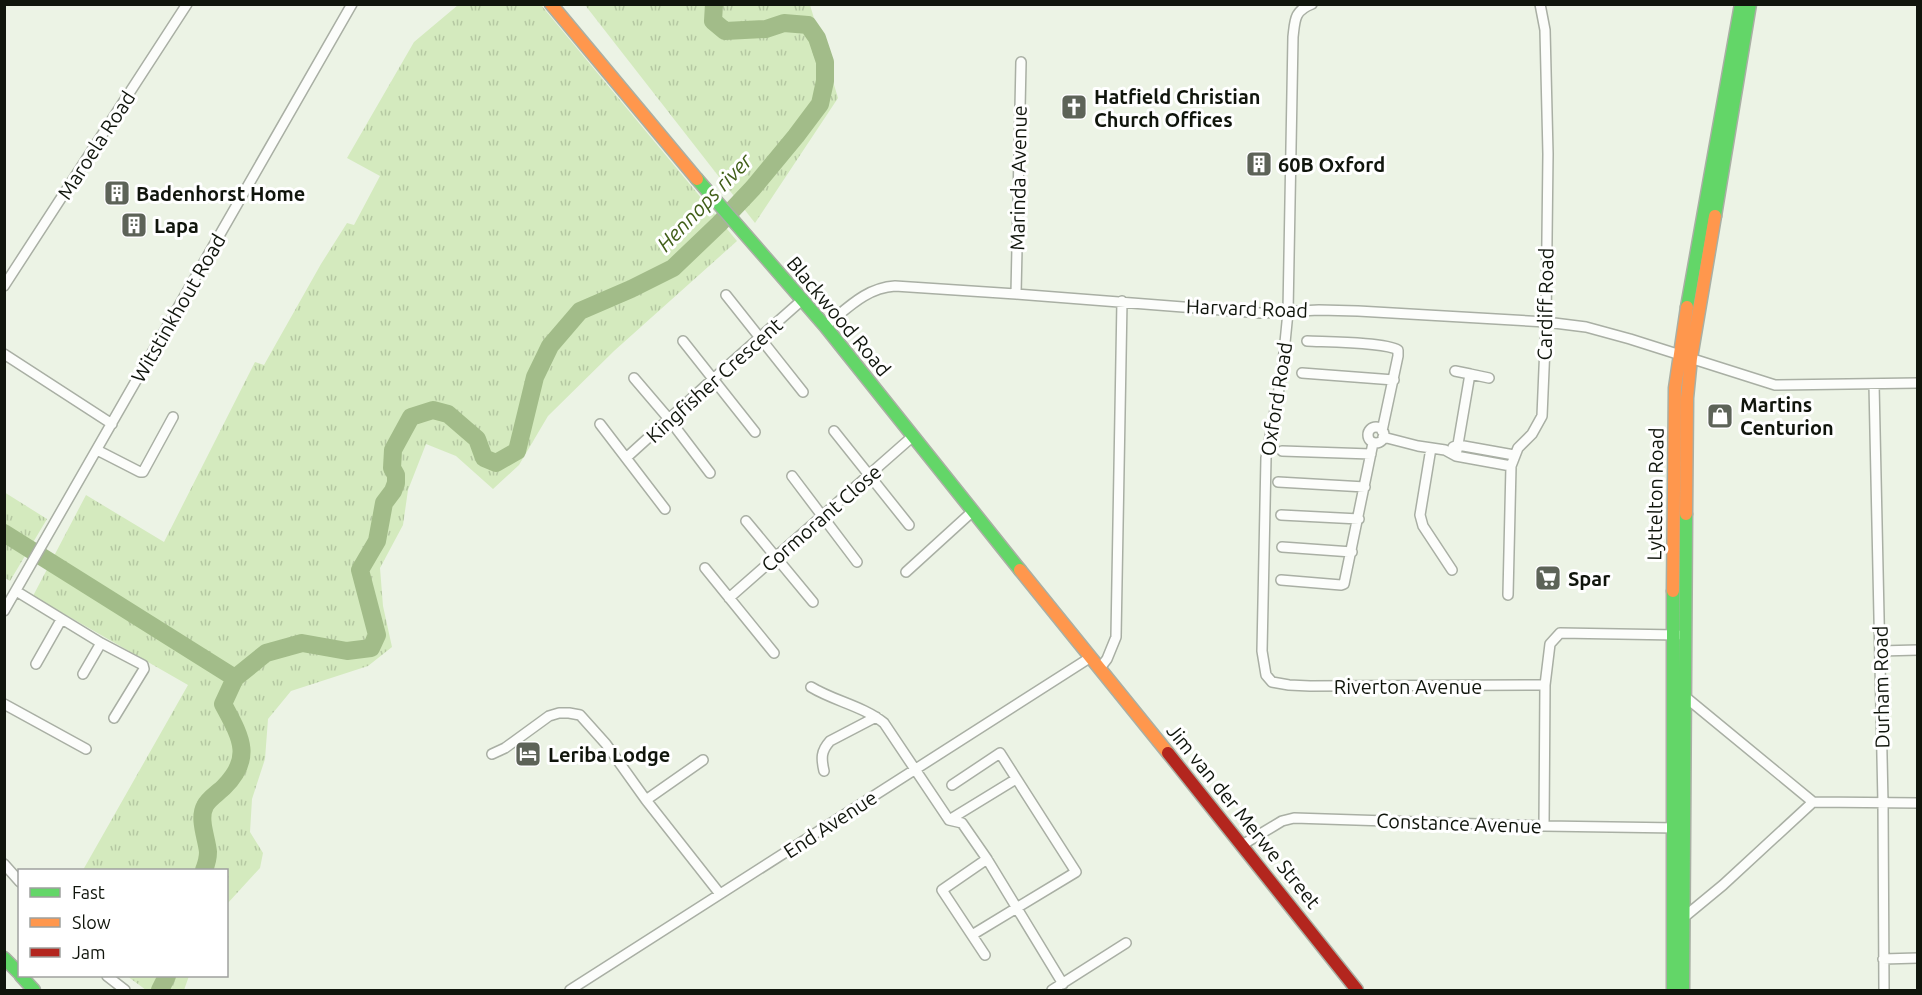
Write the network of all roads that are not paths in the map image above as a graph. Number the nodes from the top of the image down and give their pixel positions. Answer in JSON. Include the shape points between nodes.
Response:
{"nodes":[{"id":1,"x":188,"y":4,"type":"edge"},
{"id":2,"x":551,"y":4,"type":"edge"},
{"id":3,"x":1540,"y":4,"type":"edge"},
{"id":4,"x":1741,"y":4,"type":"edge"},
{"id":5,"x":1750,"y":4,"type":"edge"},
{"id":6,"x":349,"y":5,"type":"edge"},
{"id":7,"x":1308,"y":6,"type":"edge"},
{"id":8,"x":1021,"y":62,"type":"dead end"},
{"id":9,"x":4,"y":286,"type":"edge"},
{"id":10,"x":1016,"y":294,"type":"junction"},
{"id":11,"x":726,"y":295,"type":"dead end"},
{"id":12,"x":801,"y":301,"type":"junction"},
{"id":13,"x":1122,"y":302,"type":"junction"},
{"id":14,"x":1288,"y":312,"type":"junction"},
{"id":15,"x":1546,"y":322,"type":"junction"},
{"id":16,"x":825,"y":327,"type":"junction"},
{"id":17,"x":759,"y":338,"type":"junction"},
{"id":18,"x":1307,"y":340,"type":"dead end"},
{"id":19,"x":683,"y":341,"type":"dead end"},
{"id":20,"x":4,"y":354,"type":"edge"},
{"id":21,"x":1685,"y":356,"type":"junction"},
{"id":22,"x":1455,"y":371,"type":"dead end"},
{"id":23,"x":1302,"y":373,"type":"dead end"},
{"id":24,"x":1470,"y":374,"type":"junction"},
{"id":25,"x":634,"y":378,"type":"dead end"},
{"id":26,"x":1489,"y":378,"type":"dead end"},
{"id":27,"x":712,"y":379,"type":"junction"},
{"id":28,"x":1394,"y":380,"type":"junction"},
{"id":29,"x":1917,"y":383,"type":"edge"},
{"id":30,"x":1874,"y":384,"type":"junction"},
{"id":31,"x":803,"y":392,"type":"dead end"},
{"id":32,"x":173,"y":417,"type":"dead end"},
{"id":33,"x":669,"y":419,"type":"junction"},
{"id":34,"x":112,"y":424,"type":"junction"},
{"id":35,"x":600,"y":424,"type":"dead end"},
{"id":36,"x":834,"y":431,"type":"dead end"},
{"id":37,"x":755,"y":432,"type":"dead end"},
{"id":38,"x":1383,"y":434,"type":"junction"},
{"id":39,"x":912,"y":437,"type":"junction"},
{"id":40,"x":1458,"y":445,"type":"junction"},
{"id":41,"x":1431,"y":448,"type":"junction"},
{"id":42,"x":97,"y":450,"type":"junction"},
{"id":43,"x":1445,"y":450,"type":"junction"},
{"id":44,"x":1282,"y":451,"type":"dead end"},
{"id":45,"x":1371,"y":454,"type":"junction"},
{"id":46,"x":1514,"y":455,"type":"junction"},
{"id":47,"x":1456,"y":456,"type":"junction"},
{"id":48,"x":626,"y":458,"type":"junction"},
{"id":49,"x":1511,"y":466,"type":"junction"},
{"id":50,"x":710,"y":473,"type":"dead end"},
{"id":51,"x":792,"y":476,"type":"dead end"},
{"id":52,"x":870,"y":476,"type":"junction"},
{"id":53,"x":1278,"y":482,"type":"dead end"},
{"id":54,"x":1365,"y":488,"type":"junction"},
{"id":55,"x":665,"y":509,"type":"dead end"},
{"id":56,"x":972,"y":511,"type":"junction"},
{"id":57,"x":1281,"y":515,"type":"dead end"},
{"id":58,"x":822,"y":516,"type":"junction"},
{"id":59,"x":1359,"y":519,"type":"junction"},
{"id":60,"x":746,"y":521,"type":"dead end"},
{"id":61,"x":909,"y":525,"type":"dead end"},
{"id":62,"x":1282,"y":548,"type":"dead end"},
{"id":63,"x":1352,"y":552,"type":"junction"},
{"id":64,"x":776,"y":557,"type":"junction"},
{"id":65,"x":856,"y":562,"type":"dead end"},
{"id":66,"x":705,"y":568,"type":"dead end"},
{"id":67,"x":1452,"y":570,"type":"dead end"},
{"id":68,"x":906,"y":572,"type":"dead end"},
{"id":69,"x":1281,"y":580,"type":"dead end"},
{"id":70,"x":17,"y":589,"type":"junction"},
{"id":71,"x":1508,"y":595,"type":"dead end"},
{"id":72,"x":729,"y":598,"type":"junction"},
{"id":73,"x":813,"y":602,"type":"dead end"},
{"id":74,"x":4,"y":611,"type":"edge"},
{"id":75,"x":61,"y":620,"type":"junction"},
{"id":76,"x":1679,"y":635,"type":"junction"},
{"id":77,"x":101,"y":643,"type":"junction"},
{"id":78,"x":1917,"y":650,"type":"edge"},
{"id":79,"x":1880,"y":651,"type":"junction"},
{"id":80,"x":774,"y":653,"type":"dead end"},
{"id":81,"x":1095,"y":662,"type":"junction"},
{"id":82,"x":36,"y":664,"type":"dead end"},
{"id":83,"x":83,"y":674,"type":"dead end"},
{"id":84,"x":1272,"y":682,"type":"joint"},
{"id":85,"x":1545,"y":685,"type":"junction"},
{"id":86,"x":811,"y":687,"type":"dead end"},
{"id":87,"x":1673,"y":688,"type":"junction"},
{"id":88,"x":1684,"y":697,"type":"junction"},
{"id":89,"x":4,"y":704,"type":"edge"},
{"id":90,"x":876,"y":717,"type":"junction"},
{"id":91,"x":114,"y":718,"type":"dead end"},
{"id":92,"x":86,"y":749,"type":"dead end"},
{"id":93,"x":492,"y":754,"type":"dead end"},
{"id":94,"x":703,"y":760,"type":"dead end"},
{"id":95,"x":915,"y":768,"type":"junction"},
{"id":96,"x":824,"y":771,"type":"dead end"},
{"id":97,"x":1016,"y":778,"type":"junction"},
{"id":98,"x":952,"y":785,"type":"dead end"},
{"id":99,"x":645,"y":800,"type":"junction"},
{"id":100,"x":1813,"y":802,"type":"junction"},
{"id":101,"x":1883,"y":803,"type":"junction"},
{"id":102,"x":1917,"y":803,"type":"edge"},
{"id":103,"x":949,"y":820,"type":"junction"},
{"id":104,"x":1544,"y":826,"type":"junction"},
{"id":105,"x":1678,"y":828,"type":"junction"},
{"id":106,"x":1242,"y":845,"type":"junction"},
{"id":107,"x":987,"y":859,"type":"junction"},
{"id":108,"x":4,"y":864,"type":"edge"},
{"id":109,"x":18,"y":880,"type":"edge"},
{"id":110,"x":720,"y":894,"type":"junction"},
{"id":111,"x":1017,"y":908,"type":"junction"},
{"id":112,"x":1683,"y":918,"type":"junction"},
{"id":113,"x":972,"y":935,"type":"junction"},
{"id":114,"x":1126,"y":943,"type":"dead end"},
{"id":115,"x":985,"y":955,"type":"dead end"},
{"id":116,"x":4,"y":958,"type":"edge"},
{"id":117,"x":1917,"y":958,"type":"edge"},
{"id":118,"x":1883,"y":959,"type":"junction"},
{"id":119,"x":18,"y":973,"type":"edge"},
{"id":120,"x":22,"y":977,"type":"edge"},
{"id":121,"x":109,"y":977,"type":"edge"},
{"id":122,"x":1063,"y":984,"type":"junction"},
{"id":123,"x":34,"y":990,"type":"edge"},
{"id":124,"x":125,"y":990,"type":"edge"},
{"id":125,"x":570,"y":990,"type":"edge"},
{"id":126,"x":1052,"y":990,"type":"edge"},
{"id":127,"x":1357,"y":990,"type":"edge"},
{"id":128,"x":1672,"y":990,"type":"edge"},
{"id":129,"x":1683,"y":990,"type":"edge"},
{"id":130,"x":1884,"y":990,"type":"edge"}],
"edges":[{"from":1,"to":9,"type":"street","name":"Maroela Road"},
{"from":2,"to":12,"type":"main road","name":"Blackwood Road"},
{"from":3,"to":15,"type":"street","name":"Cardiff Road","via":[[1545,30]]},
{"from":4,"to":21,"type":"main road","name":"Lyttelton Road"},
{"from":5,"to":21,"type":"main road","name":"Lyttelton Road"},
{"from":6,"to":34,"type":"street","name":"Witstinkhout Road"},
{"from":7,"to":14,"type":"street","name":"Oxford Road","via":[[1297,14],[1293,37]]},
{"from":8,"to":10,"type":"street","name":"Marinda Avenue"},
{"from":10,"to":13,"type":"street","name":"Harvard Road"},
{"from":10,"to":16,"type":"street","name":"Harvard Road","via":[[882,287]]},
{"from":11,"to":17,"type":"street"},
{"from":12,"to":16,"type":"main road","name":"Blackwood Road"},
{"from":12,"to":17,"type":"street","name":"Kingfisher Crescent"},
{"from":13,"to":14,"type":"street","name":"Harvard Road"},
{"from":13,"to":81,"type":"street","via":[[1116,637],[1107,659]]},
{"from":14,"to":15,"type":"street","name":"Harvard Road","via":[[1358,311]]},
{"from":14,"to":84,"type":"street","name":"Oxford Road","via":[[1265,477],[1262,651],[1266,675]]},
{"from":15,"to":21,"type":"street","name":"Harvard Road","via":[[1586,327]]},
{"from":15,"to":46,"type":"street","name":"Cardiff Road","via":[[1542,416]]},
{"from":16,"to":39,"type":"main road","name":"Blackwood Road"},
{"from":17,"to":27,"type":"street","name":"Kingfisher Crescent"},
{"from":17,"to":31,"type":"street"},
{"from":18,"to":28,"type":"street","via":[[1395,348],[1398,356]]},
{"from":19,"to":27,"type":"street"},
{"from":20,"to":34,"type":"street"},
{"from":21,"to":30,"type":"street","name":"Harvard Road","via":[[1775,385]]},
{"from":21,"to":76,"type":"main road","name":"Lyttelton Road"},
{"from":22,"to":24,"type":"street"},
{"from":23,"to":28,"type":"street"},
{"from":24,"to":26,"type":"street"},
{"from":24,"to":40,"type":"street"},
{"from":25,"to":33,"type":"street"},
{"from":27,"to":33,"type":"street","name":"Kingfisher Crescent"},
{"from":27,"to":37,"type":"street"},
{"from":28,"to":38,"type":"street"},
{"from":29,"to":30,"type":"street","name":"Harvard Road"},
{"from":30,"to":79,"type":"street","name":"Durham Road"},
{"from":32,"to":42,"type":"street","via":[[143,472]]},
{"from":33,"to":48,"type":"street","name":"Kingfisher Crescent"},
{"from":33,"to":50,"type":"street"},
{"from":34,"to":42,"type":"street","name":"Witstinkhout Road"},
{"from":35,"to":48,"type":"street"},
{"from":36,"to":52,"type":"street"},
{"from":38,"to":41,"type":"street"},
{"from":38,"to":45,"type":"street","via":[[1377,427],[1369,432]]},
{"from":39,"to":52,"type":"street","name":"Cormorant Close"},
{"from":39,"to":56,"type":"main road","name":"Blackwood Road"},
{"from":40,"to":43,"type":"street"},
{"from":40,"to":46,"type":"street"},
{"from":40,"to":47,"type":"street"},
{"from":41,"to":43,"type":"street"},
{"from":41,"to":67,"type":"street","via":[[1420,515]]},
{"from":42,"to":70,"type":"street","name":"Witstinkhout Road"},
{"from":43,"to":47,"type":"street"},
{"from":44,"to":45,"type":"street"},
{"from":45,"to":54,"type":"street"},
{"from":46,"to":49,"type":"street","name":"Cardiff Road"},
{"from":47,"to":49,"type":"street"},
{"from":48,"to":55,"type":"street"},
{"from":49,"to":71,"type":"street","name":"Cardiff Road"},
{"from":51,"to":58,"type":"street"},
{"from":52,"to":58,"type":"street","name":"Cormorant Close"},
{"from":52,"to":61,"type":"street"},
{"from":53,"to":54,"type":"street"},
{"from":54,"to":59,"type":"street"},
{"from":56,"to":68,"type":"street"},
{"from":56,"to":81,"type":"main road","name":"Blackwood Road"},
{"from":57,"to":59,"type":"street"},
{"from":58,"to":64,"type":"street","name":"Cormorant Close"},
{"from":58,"to":65,"type":"street"},
{"from":59,"to":63,"type":"street"},
{"from":60,"to":64,"type":"street"},
{"from":62,"to":63,"type":"street"},
{"from":63,"to":69,"type":"street","via":[[1346,581],[1341,585]]},
{"from":64,"to":72,"type":"street","name":"Cormorant Close"},
{"from":64,"to":73,"type":"street"},
{"from":66,"to":72,"type":"street"},
{"from":70,"to":74,"type":"street","name":"Witstinkhout Road"},
{"from":70,"to":75,"type":"street"},
{"from":72,"to":80,"type":"street"},
{"from":75,"to":77,"type":"street"},
{"from":75,"to":82,"type":"street"},
{"from":76,"to":85,"type":"street","via":[[1560,633],[1550,644]]},
{"from":76,"to":87,"type":"main road","name":"Lyttelton Road"},
{"from":76,"to":88,"type":"main road","name":"Lyttelton Road"},
{"from":77,"to":83,"type":"street"},
{"from":77,"to":91,"type":"street","via":[[144,669]]},
{"from":78,"to":79,"type":"street"},
{"from":79,"to":101,"type":"street","name":"Durham Road"},
{"from":81,"to":95,"type":"street","name":"End Avenue"},
{"from":81,"to":106,"type":"main road","name":"Jim van der Merwe Street"},
{"from":84,"to":85,"type":"street","name":"Riverton Avenue","via":[[1310,686]]},
{"from":85,"to":104,"type":"street"},
{"from":86,"to":90,"type":"street"},
{"from":87,"to":88,"type":"street"},
{"from":87,"to":105,"type":"main road","name":"Lyttelton Road"},
{"from":88,"to":100,"type":"street"},
{"from":88,"to":105,"type":"main road","name":"Lyttelton Road"},
{"from":89,"to":92,"type":"street"},
{"from":90,"to":95,"type":"street"},
{"from":90,"to":96,"type":"street","via":[[830,741],[821,760]]},
{"from":93,"to":99,"type":"street","via":[[549,716],[575,713],[606,744]]},
{"from":94,"to":99,"type":"street"},
{"from":95,"to":103,"type":"street"},
{"from":95,"to":110,"type":"street","name":"End Avenue"},
{"from":97,"to":98,"type":"street","via":[[1000,753]]},
{"from":97,"to":103,"type":"street"},
{"from":97,"to":111,"type":"street","via":[[1076,872]]},
{"from":99,"to":110,"type":"street"},
{"from":100,"to":101,"type":"street"},
{"from":100,"to":112,"type":"street"},
{"from":101,"to":102,"type":"street"},
{"from":101,"to":118,"type":"street","name":"Durham Road"},
{"from":103,"to":107,"type":"street","via":[[962,823]]},
{"from":104,"to":105,"type":"street","name":"Constance Avenue"},
{"from":104,"to":106,"type":"street","name":"Constance Avenue","via":[[1294,818],[1281,821]]},
{"from":105,"to":112,"type":"main road","name":"Lyttelton Road"},
{"from":105,"to":128,"type":"main road","name":"Lyttelton Road"},
{"from":106,"to":127,"type":"main road","name":"Jim van der Merwe Street"},
{"from":107,"to":111,"type":"street"},
{"from":107,"to":113,"type":"street","via":[[942,890]]},
{"from":108,"to":109,"type":"street"},
{"from":110,"to":125,"type":"street","name":"End Avenue"},
{"from":111,"to":113,"type":"street"},
{"from":111,"to":122,"type":"street"},
{"from":112,"to":129,"type":"main road","name":"Lyttelton Road"},
{"from":113,"to":115,"type":"street"},
{"from":114,"to":122,"type":"street"},
{"from":116,"to":119,"type":"main road"},
{"from":117,"to":118,"type":"street"},
{"from":118,"to":130,"type":"street","name":"Durham Road"},
{"from":120,"to":123,"type":"main road"},
{"from":121,"to":124,"type":"street"},
{"from":122,"to":126,"type":"street"}]}
